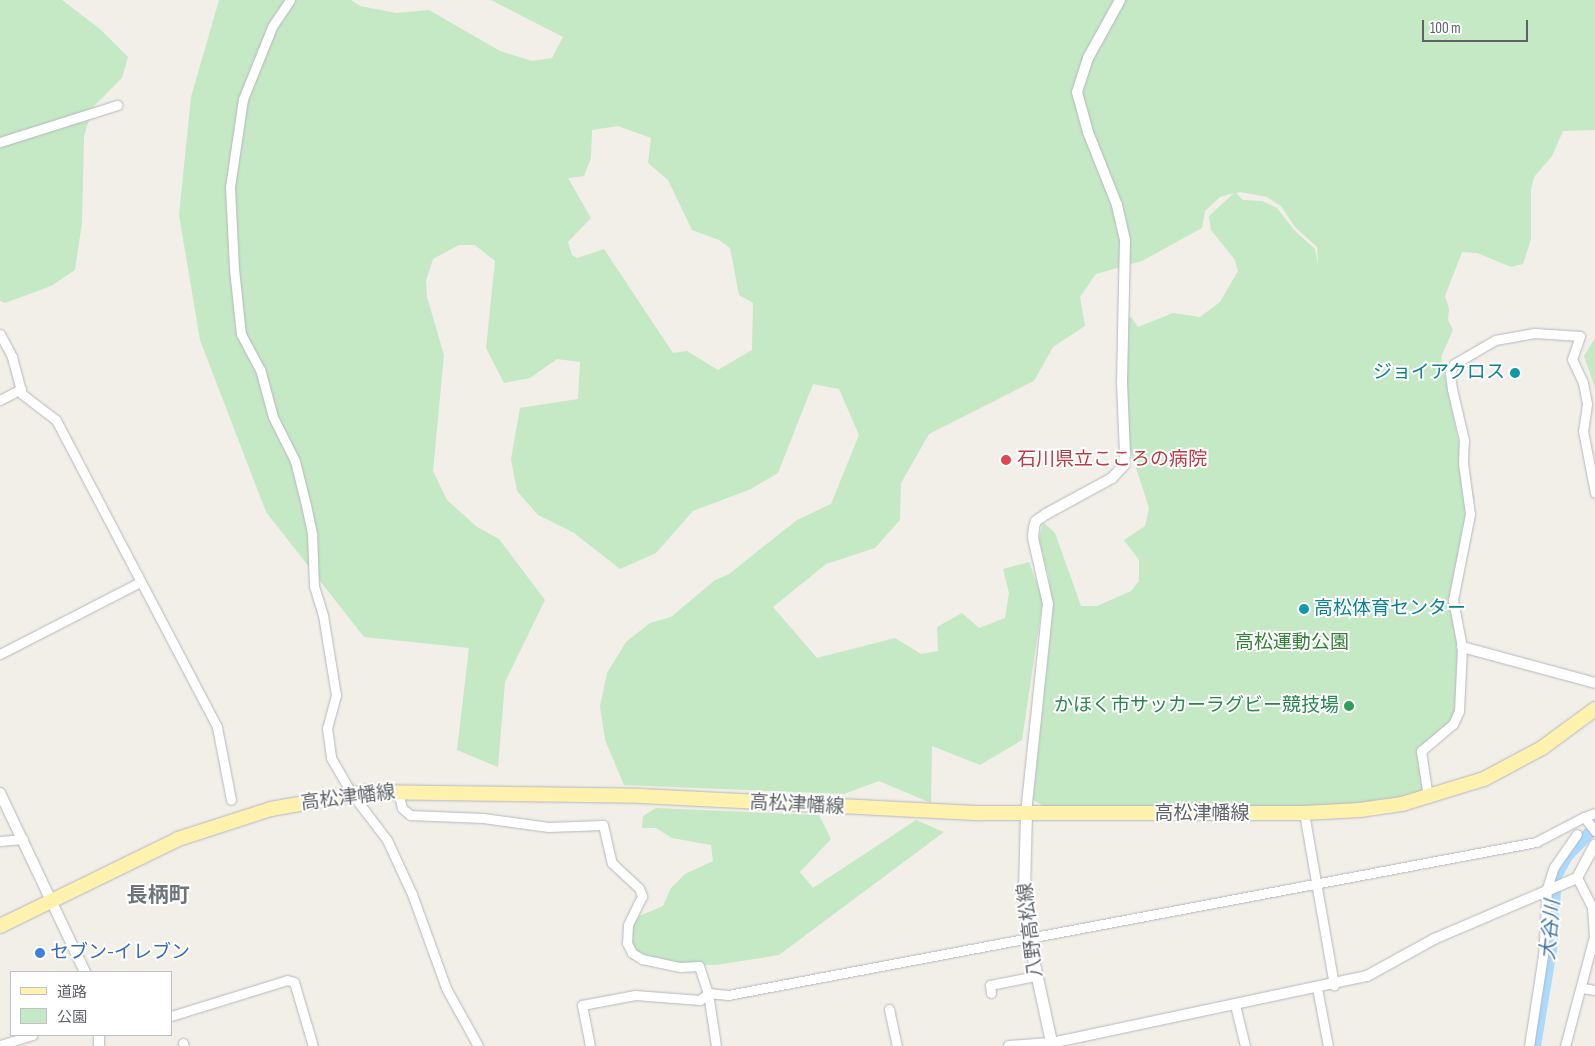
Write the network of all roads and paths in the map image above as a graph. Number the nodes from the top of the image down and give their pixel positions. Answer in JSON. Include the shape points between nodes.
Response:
{"nodes":[{"id":1,"x":290,"y":0,"type":"edge"},
{"id":2,"x":1120,"y":0,"type":"edge"},
{"id":3,"x":117,"y":105,"type":"dead end"},
{"id":4,"x":0,"y":142,"type":"edge"},
{"id":5,"x":0,"y":334,"type":"edge"},
{"id":6,"x":21,"y":389,"type":"junction"},
{"id":7,"x":0,"y":400,"type":"edge"},
{"id":8,"x":1595,"y":493,"type":"edge"},
{"id":9,"x":140,"y":582,"type":"junction"},
{"id":10,"x":1462,"y":647,"type":"junction"},
{"id":11,"x":0,"y":654,"type":"edge"},
{"id":12,"x":1595,"y":683,"type":"edge"},
{"id":13,"x":1595,"y":709,"type":"edge"},
{"id":14,"x":398,"y":791,"type":"junction"},
{"id":15,"x":0,"y":793,"type":"edge"},
{"id":16,"x":352,"y":794,"type":"junction"},
{"id":17,"x":1428,"y":798,"type":"junction"},
{"id":18,"x":231,"y":800,"type":"dead end"},
{"id":19,"x":1026,"y":813,"type":"junction"},
{"id":20,"x":1304,"y":813,"type":"junction"},
{"id":21,"x":1595,"y":813,"type":"edge"},
{"id":22,"x":1585,"y":818,"type":"junction"},
{"id":23,"x":1595,"y":831,"type":"edge"},
{"id":24,"x":1577,"y":834,"type":"dead end"},
{"id":25,"x":23,"y":840,"type":"junction"},
{"id":26,"x":0,"y":841,"type":"edge"},
{"id":27,"x":1595,"y":844,"type":"edge"},
{"id":28,"x":1577,"y":878,"type":"junction"},
{"id":29,"x":1316,"y":883,"type":"junction"},
{"id":30,"x":1548,"y":891,"type":"junction"},
{"id":31,"x":52,"y":902,"type":"junction"},
{"id":32,"x":0,"y":926,"type":"edge"},
{"id":33,"x":1028,"y":936,"type":"junction"},
{"id":34,"x":86,"y":971,"type":"edge"},
{"id":35,"x":1036,"y":976,"type":"junction"},
{"id":36,"x":1334,"y":984,"type":"junction"},
{"id":37,"x":1317,"y":988,"type":"junction"},
{"id":38,"x":1582,"y":988,"type":"junction"},
{"id":39,"x":1595,"y":990,"type":"edge"},
{"id":40,"x":708,"y":993,"type":"junction"},
{"id":41,"x":991,"y":993,"type":"dead end"},
{"id":42,"x":1235,"y":1005,"type":"junction"},
{"id":43,"x":889,"y":1008,"type":"dead end"},
{"id":44,"x":172,"y":1016,"type":"edge"},
{"id":45,"x":30,"y":1036,"type":"edge"},
{"id":46,"x":0,"y":1045,"type":"edge"},
{"id":47,"x":1051,"y":1045,"type":"edge"},
{"id":48,"x":313,"y":1046,"type":"edge"},
{"id":49,"x":478,"y":1046,"type":"edge"},
{"id":50,"x":590,"y":1046,"type":"edge"},
{"id":51,"x":716,"y":1046,"type":"edge"},
{"id":52,"x":897,"y":1046,"type":"edge"},
{"id":53,"x":1009,"y":1046,"type":"edge"},
{"id":54,"x":1071,"y":1046,"type":"edge"},
{"id":55,"x":1245,"y":1046,"type":"edge"},
{"id":56,"x":1328,"y":1046,"type":"edge"},
{"id":57,"x":1529,"y":1046,"type":"edge"},
{"id":58,"x":1565,"y":1046,"type":"edge"}],
"edges":[{"from":1,"to":16,"type":"street","via":[[272,27],[243,99],[230,187],[234,269],[242,334],[260,369],[273,417],[295,461],[306,505],[312,534],[314,586],[323,615],[336,695],[327,741],[332,758]]},
{"from":2,"to":19,"type":"street","via":[[1088,58],[1077,92],[1088,132],[1117,205],[1125,240],[1124,465],[1112,478],[1036,520],[1034,527],[1033,538],[1048,604]]},
{"from":3,"to":4,"type":"street"},
{"from":5,"to":6,"type":"street","via":[[12,357]]},
{"from":6,"to":7,"type":"street"},
{"from":6,"to":9,"type":"street","via":[[29,401],[56,420]]},
{"from":8,"to":10,"type":"street","via":[[1583,431],[1587,404],[1583,383],[1572,359],[1580,336],[1534,334],[1495,340],[1454,364],[1450,374],[1464,440],[1463,463],[1470,514],[1453,600]]},
{"from":9,"to":11,"type":"street"},
{"from":9,"to":18,"type":"street","via":[[217,727]]},
{"from":10,"to":12,"type":"street"},
{"from":10,"to":17,"type":"street","via":[[1457,718],[1421,751]]},
{"from":13,"to":17,"type":"main road","name":"高松津幡線","via":[[1515,764],[1484,780]]},
{"from":14,"to":16,"type":"main road","name":"高松津幡線"},
{"from":14,"to":19,"type":"main road","name":"高松津幡線","via":[[641,796]]},
{"from":14,"to":40,"type":"street","via":[[402,808],[410,815],[483,818],[548,827],[603,825],[612,863],[639,888],[642,896],[626,934],[632,953],[642,959],[680,967],[700,966]]},
{"from":15,"to":25,"type":"street"},
{"from":16,"to":31,"type":"main road","name":"高松津幡線","via":[[271,809],[178,839]]},
{"from":16,"to":49,"type":"street","via":[[387,840],[412,894],[446,988]]},
{"from":17,"to":20,"type":"main road","name":"高松津幡線","via":[[1360,810]]},
{"from":19,"to":20,"type":"main road","name":"高松津幡線"},
{"from":19,"to":33,"type":"main road","name":"八野高松線","via":[[1024,889]]},
{"from":20,"to":29,"type":"street"},
{"from":21,"to":22,"type":"street"},
{"from":22,"to":23,"type":"street"},
{"from":22,"to":29,"type":"street","via":[[1536,842]]},
{"from":24,"to":30,"type":"street","via":[[1554,867]]},
{"from":25,"to":26,"type":"street"},
{"from":25,"to":31,"type":"street"},
{"from":27,"to":28,"type":"street"},
{"from":28,"to":30,"type":"street"},
{"from":28,"to":38,"type":"street","via":[[1592,907],[1594,936]]},
{"from":29,"to":33,"type":"street"},
{"from":29,"to":36,"type":"street"},
{"from":30,"to":36,"type":"street","via":[[1434,939],[1367,976]]},
{"from":30,"to":57,"type":"street","via":[[1543,956]]},
{"from":31,"to":32,"type":"main road","name":"高松津幡線"},
{"from":31,"to":34,"type":"street"},
{"from":33,"to":35,"type":"main road","name":"八野高松線"},
{"from":33,"to":40,"type":"street","via":[[728,995]]},
{"from":35,"to":41,"type":"street","via":[[990,985]]},
{"from":35,"to":47,"type":"main road","name":"八野高松線"},
{"from":36,"to":37,"type":"street"},
{"from":37,"to":42,"type":"street"},
{"from":37,"to":56,"type":"street"},
{"from":38,"to":39,"type":"street"},
{"from":38,"to":58,"type":"street"},
{"from":40,"to":50,"type":"street","via":[[700,1000],[635,996],[582,1006]]},
{"from":40,"to":51,"type":"street"},
{"from":42,"to":47,"type":"street"},
{"from":42,"to":55,"type":"street"},
{"from":43,"to":52,"type":"street"},
{"from":44,"to":48,"type":"street","via":[[287,980],[294,982]]},
{"from":45,"to":46,"type":"street"},
{"from":47,"to":53,"type":"street"},
{"from":47,"to":54,"type":"street"}]}
